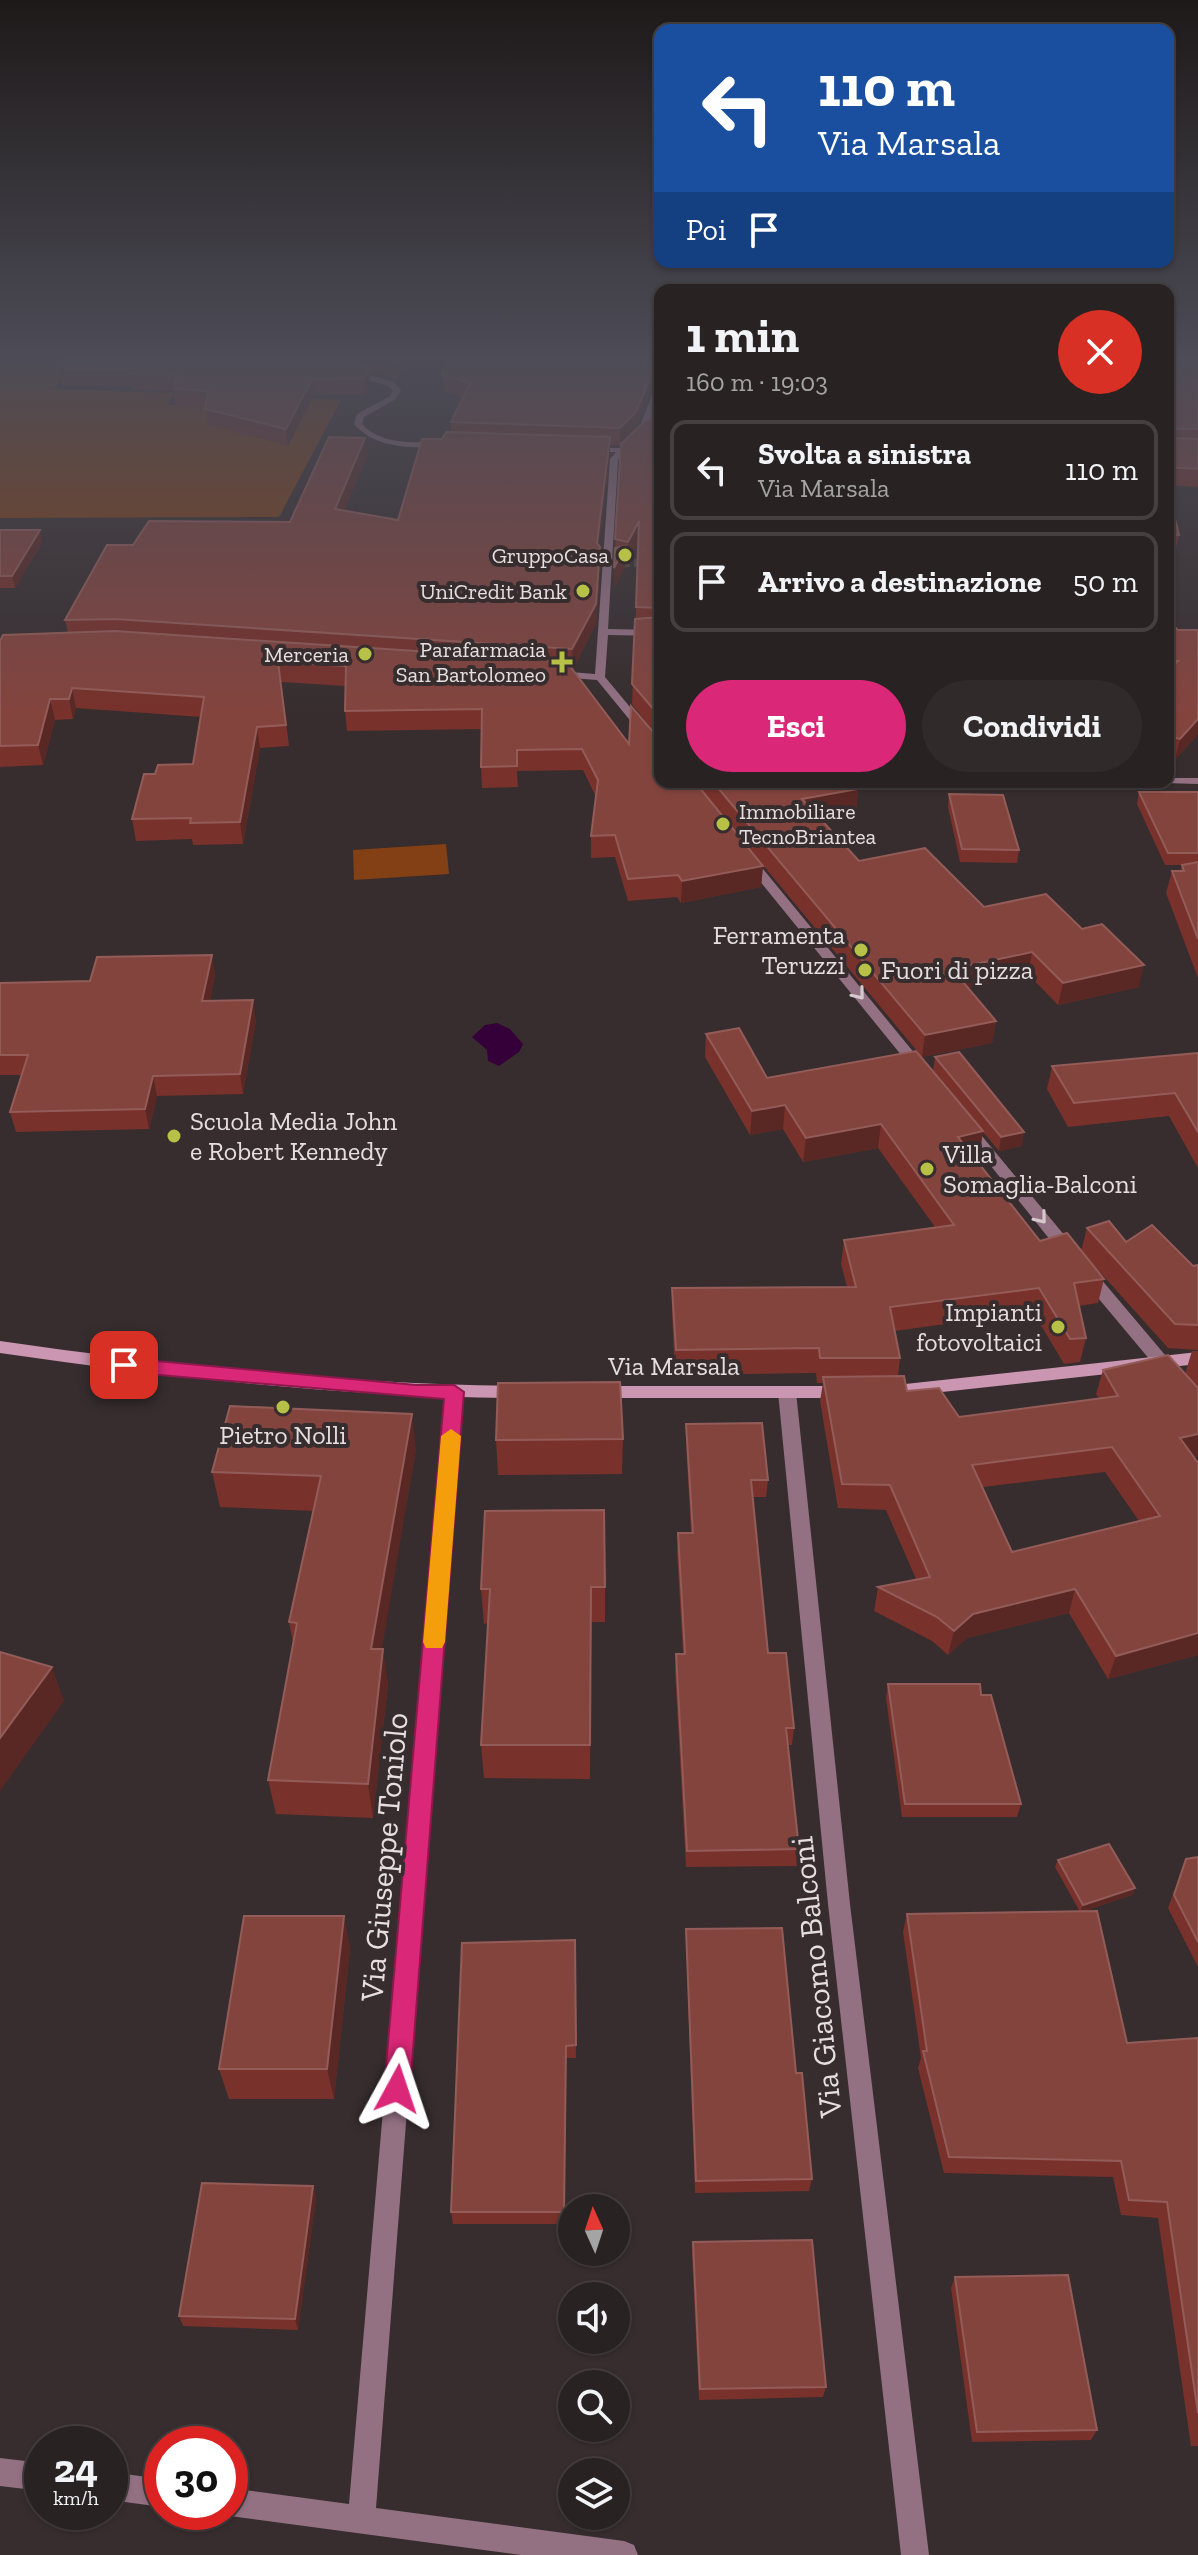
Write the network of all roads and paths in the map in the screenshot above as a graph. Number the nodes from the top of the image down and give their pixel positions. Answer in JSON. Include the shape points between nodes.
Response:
{"nodes":[{"id":1,"x":612,"y":477,"type":"edge"},
{"id":2,"x":605,"y":563,"type":"junction"},
{"id":3,"x":622,"y":563,"type":"tunnel mouth"},
{"id":4,"x":602,"y":632,"type":"junction"},
{"id":5,"x":654,"y":633,"type":"edge"},
{"id":6,"x":538,"y":672,"type":"edge"},
{"id":7,"x":600,"y":677,"type":"junction"},
{"id":8,"x":654,"y":743,"type":"edge"},
{"id":9,"x":1174,"y":781,"type":"edge"},
{"id":10,"x":1198,"y":781,"type":"edge"},
{"id":11,"x":735,"y":843,"type":"edge"},
{"id":12,"x":933,"y":1085,"type":"edge"},
{"id":13,"x":953,"y":1110,"type":"edge"},
{"id":14,"x":0,"y":1347,"type":"edge"},
{"id":15,"x":1198,"y":1358,"type":"edge"},
{"id":16,"x":1158,"y":1361,"type":"junction"},
{"id":17,"x":454,"y":1392,"type":"junction"},
{"id":18,"x":538,"y":1392,"type":"edge"},
{"id":19,"x":584,"y":1392,"type":"edge"},
{"id":20,"x":787,"y":1392,"type":"junction"},
{"id":21,"x":1198,"y":1406,"type":"edge"},
{"id":22,"x":0,"y":2472,"type":"edge"},
{"id":23,"x":24,"y":2475,"type":"edge"},
{"id":24,"x":248,"y":2504,"type":"edge"},
{"id":25,"x":361,"y":2519,"type":"junction"},
{"id":26,"x":624,"y":2555,"type":"edge"},
{"id":27,"x":915,"y":2555,"type":"edge"}],
"edges":[{"from":1,"to":2,"type":"street"},
{"from":2,"to":3,"type":"street"},
{"from":2,"to":4,"type":"street"},
{"from":4,"to":5,"type":"street"},
{"from":4,"to":7,"type":"street"},
{"from":6,"to":7,"type":"street"},
{"from":7,"to":8,"type":"street"},
{"from":9,"to":10,"type":"street"},
{"from":11,"to":12,"type":"street","one_way":true},
{"from":13,"to":16,"type":"street","one_way":true},
{"from":14,"to":17,"type":"main road","via":[[167,1370]]},
{"from":15,"to":16,"type":"main road","name":"Via Marsala"},
{"from":16,"to":20,"type":"main road","name":"Via Marsala","via":[[891,1392]]},
{"from":16,"to":21,"type":"street"},
{"from":17,"to":18,"type":"main road"},
{"from":17,"to":25,"type":"street","name":"Via Giuseppe Toniolo"},
{"from":19,"to":20,"type":"main road","name":"Via Marsala"},
{"from":20,"to":27,"type":"street","name":"Via Giacomo Balconi","via":[[839,1904]]},
{"from":22,"to":23,"type":"street"},
{"from":24,"to":25,"type":"street"},
{"from":25,"to":26,"type":"street"}]}
